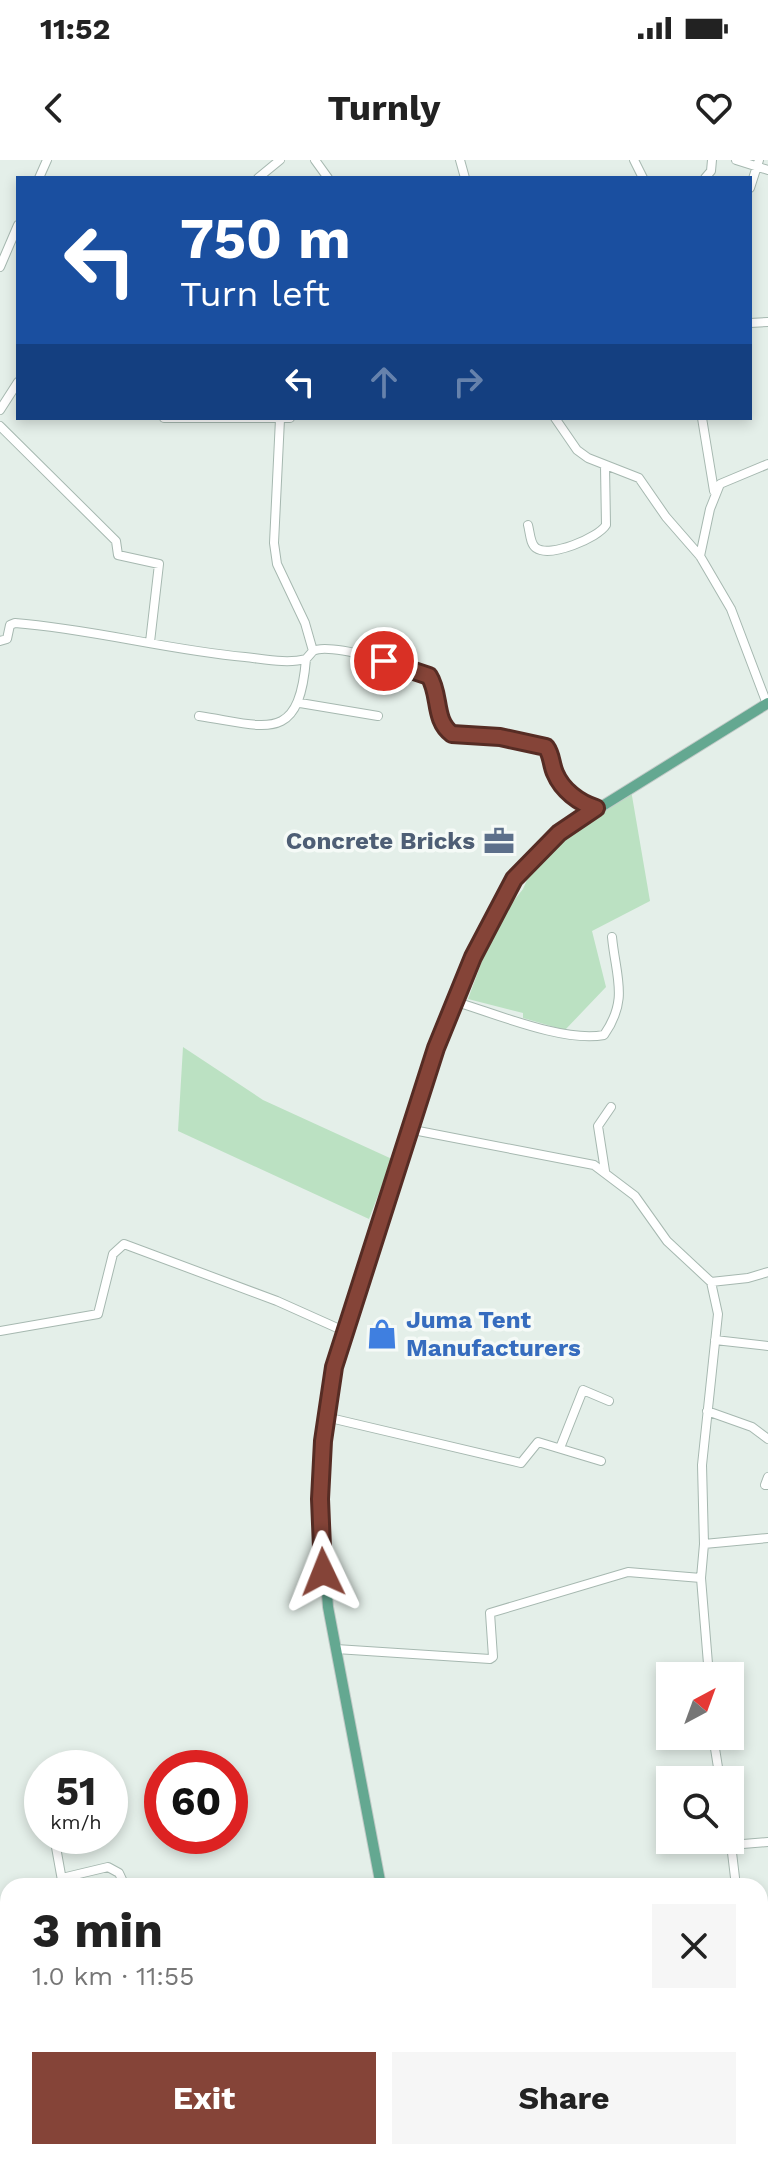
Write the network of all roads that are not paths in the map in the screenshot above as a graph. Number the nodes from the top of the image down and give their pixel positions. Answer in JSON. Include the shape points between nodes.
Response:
{"nodes":[{"id":1,"x":280,"y":160,"type":"edge"},
{"id":2,"x":736,"y":160,"type":"edge"},
{"id":3,"x":757,"y":164,"type":"edge"},
{"id":4,"x":768,"y":170,"type":"edge"},
{"id":5,"x":260,"y":176,"type":"edge"},
{"id":6,"x":16,"y":230,"type":"edge"},
{"id":7,"x":0,"y":267,"type":"edge"},
{"id":8,"x":16,"y":385,"type":"edge"},
{"id":9,"x":0,"y":410,"type":"edge"},
{"id":10,"x":280,"y":420,"type":"edge"},
{"id":11,"x":556,"y":420,"type":"edge"},
{"id":12,"x":702,"y":420,"type":"edge"},
{"id":13,"x":0,"y":426,"type":"edge"},
{"id":14,"x":768,"y":464,"type":"edge"},
{"id":15,"x":605,"y":466,"type":"junction"},
{"id":16,"x":714,"y":496,"type":"junction"},
{"id":17,"x":528,"y":525,"type":"dead end"},
{"id":18,"x":700,"y":556,"type":"junction"},
{"id":19,"x":0,"y":641,"type":"edge"},
{"id":20,"x":150,"y":642,"type":"junction"},
{"id":21,"x":313,"y":651,"type":"junction"},
{"id":22,"x":306,"y":659,"type":"junction"},
{"id":23,"x":300,"y":703,"type":"junction"},
{"id":24,"x":768,"y":704,"type":"edge"},
{"id":25,"x":199,"y":716,"type":"dead end"},
{"id":26,"x":378,"y":716,"type":"dead end"},
{"id":27,"x":596,"y":808,"type":"junction"},
{"id":28,"x":612,"y":937,"type":"dead end"},
{"id":29,"x":453,"y":1001,"type":"junction"},
{"id":30,"x":611,"y":1107,"type":"dead end"},
{"id":31,"x":408,"y":1129,"type":"junction"},
{"id":32,"x":605,"y":1171,"type":"junction"},
{"id":33,"x":768,"y":1272,"type":"edge"},
{"id":34,"x":711,"y":1282,"type":"junction"},
{"id":35,"x":0,"y":1331,"type":"edge"},
{"id":36,"x":344,"y":1331,"type":"junction"},
{"id":37,"x":715,"y":1340,"type":"junction"},
{"id":38,"x":768,"y":1346,"type":"edge"},
{"id":39,"x":609,"y":1401,"type":"dead end"},
{"id":40,"x":707,"y":1411,"type":"junction"},
{"id":41,"x":326,"y":1417,"type":"junction"},
{"id":42,"x":768,"y":1439,"type":"edge"},
{"id":43,"x":560,"y":1448,"type":"junction"},
{"id":44,"x":601,"y":1461,"type":"dead end"},
{"id":45,"x":768,"y":1477,"type":"edge"},
{"id":46,"x":768,"y":1485,"type":"edge"},
{"id":47,"x":768,"y":1538,"type":"edge"},
{"id":48,"x":704,"y":1544,"type":"junction"},
{"id":49,"x":701,"y":1578,"type":"junction"},
{"id":50,"x":336,"y":1649,"type":"junction"},
{"id":51,"x":708,"y":1662,"type":"edge"},
{"id":52,"x":744,"y":1841,"type":"edge"},
{"id":53,"x":768,"y":1842,"type":"edge"},
{"id":54,"x":58,"y":1854,"type":"edge"},
{"id":55,"x":732,"y":1854,"type":"edge"},
{"id":56,"x":62,"y":1878,"type":"edge"},
{"id":57,"x":75,"y":1878,"type":"edge"},
{"id":58,"x":121,"y":1878,"type":"edge"},
{"id":59,"x":379,"y":1878,"type":"edge"},
{"id":60,"x":735,"y":1878,"type":"edge"}],
"edges":[{"from":1,"to":5,"type":"street"},
{"from":2,"to":3,"type":"street"},
{"from":3,"to":4,"type":"street"},
{"from":6,"to":7,"type":"street"},
{"from":8,"to":9,"type":"street"},
{"from":10,"to":21,"type":"street","via":[[277,564]]},
{"from":11,"to":15,"type":"street","via":[[577,450]]},
{"from":12,"to":16,"type":"street"},
{"from":13,"to":20,"type":"street","via":[[116,541],[118,555],[159,564]]},
{"from":14,"to":16,"type":"street","via":[[720,484]]},
{"from":15,"to":17,"type":"street","via":[[606,525],[601,532],[576,544],[540,550],[533,545]]},
{"from":15,"to":18,"type":"street","via":[[639,478]]},
{"from":16,"to":18,"type":"street"},
{"from":18,"to":24,"type":"street","via":[[731,609]]},
{"from":19,"to":20,"type":"street","via":[[7,639],[15,623]]},
{"from":20,"to":22,"type":"street","via":[[206,654]]},
{"from":21,"to":22,"type":"street"},
{"from":21,"to":27,"type":"street","via":[[336,649],[429,676],[447,731],[546,747],[561,782],[580,803]]},
{"from":22,"to":23,"type":"street"},
{"from":23,"to":25,"type":"street","via":[[271,726]]},
{"from":23,"to":26,"type":"street"},
{"from":24,"to":27,"type":"main road"},
{"from":27,"to":29,"type":"main road","via":[[559,833],[514,879]]},
{"from":28,"to":29,"type":"street","via":[[621,997],[604,1035],[567,1035]]},
{"from":29,"to":31,"type":"main road"},
{"from":30,"to":32,"type":"street","via":[[598,1126]]},
{"from":31,"to":32,"type":"street"},
{"from":31,"to":36,"type":"main road"},
{"from":32,"to":34,"type":"street","via":[[635,1196],[667,1241]]},
{"from":33,"to":34,"type":"street"},
{"from":34,"to":37,"type":"street","via":[[718,1314]]},
{"from":35,"to":36,"type":"street","via":[[98,1314],[113,1254],[124,1244]]},
{"from":36,"to":41,"type":"main road"},
{"from":37,"to":38,"type":"street"},
{"from":37,"to":40,"type":"street"},
{"from":39,"to":43,"type":"street","via":[[583,1390]]},
{"from":40,"to":42,"type":"street","via":[[752,1427]]},
{"from":40,"to":48,"type":"street"},
{"from":41,"to":43,"type":"street","via":[[521,1463],[537,1442]]},
{"from":41,"to":50,"type":"main road","via":[[320,1499],[323,1572]]},
{"from":43,"to":44,"type":"street"},
{"from":45,"to":46,"type":"street"},
{"from":47,"to":48,"type":"street"},
{"from":48,"to":49,"type":"street"},
{"from":49,"to":50,"type":"street","via":[[628,1572],[490,1613],[490,1659]]},
{"from":49,"to":51,"type":"street"},
{"from":50,"to":59,"type":"main road"},
{"from":52,"to":53,"type":"street"},
{"from":54,"to":56,"type":"street"},
{"from":55,"to":60,"type":"street"},
{"from":57,"to":58,"type":"street","via":[[108,1867]]}]}
